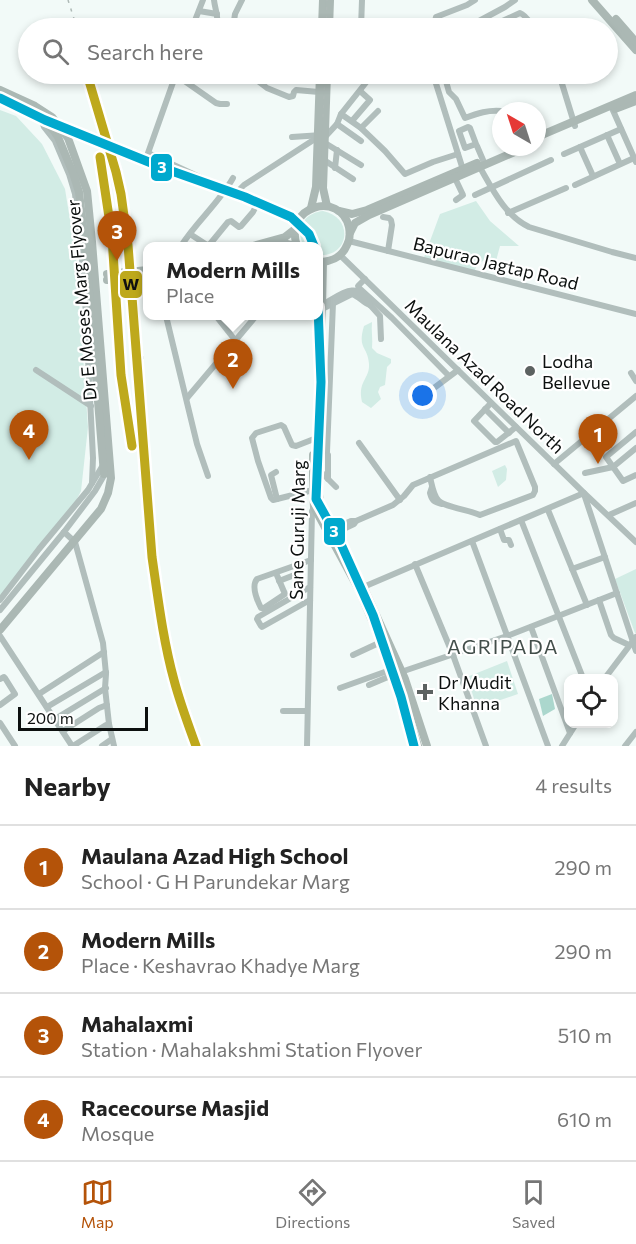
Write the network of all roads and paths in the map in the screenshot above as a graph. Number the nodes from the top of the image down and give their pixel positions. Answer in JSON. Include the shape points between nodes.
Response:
{"nodes":[{"id":1,"x":203,"y":0,"type":"edge"},
{"id":2,"x":214,"y":0,"type":"edge"},
{"id":3,"x":242,"y":0,"type":"edge"},
{"id":4,"x":323,"y":0,"type":"edge"},
{"id":5,"x":330,"y":0,"type":"edge"},
{"id":6,"x":362,"y":0,"type":"edge"},
{"id":7,"x":475,"y":0,"type":"edge"},
{"id":8,"x":515,"y":0,"type":"edge"},
{"id":9,"x":592,"y":0,"type":"edge"},
{"id":10,"x":599,"y":0,"type":"edge"},
{"id":11,"x":605,"y":10,"type":"junction"},
{"id":12,"x":199,"y":11,"type":"junction"},
{"id":13,"x":217,"y":14,"type":"junction"},
{"id":14,"x":196,"y":18,"type":"edge"},
{"id":15,"x":217,"y":18,"type":"edge"},
{"id":16,"x":234,"y":18,"type":"edge"},
{"id":17,"x":322,"y":18,"type":"edge"},
{"id":18,"x":329,"y":18,"type":"edge"},
{"id":19,"x":361,"y":18,"type":"edge"},
{"id":20,"x":436,"y":18,"type":"edge"},
{"id":21,"x":485,"y":18,"type":"edge"},
{"id":22,"x":509,"y":18,"type":"edge"},
{"id":23,"x":526,"y":18,"type":"edge"},
{"id":24,"x":612,"y":18,"type":"edge"},
{"id":25,"x":618,"y":25,"type":"edge"},
{"id":26,"x":632,"y":40,"type":"edge"},
{"id":27,"x":636,"y":50,"type":"edge"},
{"id":28,"x":174,"y":84,"type":"edge"},
{"id":29,"x":190,"y":84,"type":"edge"},
{"id":30,"x":262,"y":84,"type":"edge"},
{"id":31,"x":319,"y":84,"type":"edge"},
{"id":32,"x":326,"y":84,"type":"edge"},
{"id":33,"x":365,"y":84,"type":"edge"},
{"id":34,"x":436,"y":84,"type":"edge"},
{"id":35,"x":447,"y":84,"type":"edge"},
{"id":36,"x":562,"y":84,"type":"edge"},
{"id":37,"x":0,"y":90,"type":"edge"},
{"id":38,"x":360,"y":91,"type":"junction"},
{"id":39,"x":319,"y":92,"type":"junction"},
{"id":40,"x":636,"y":95,"type":"edge"},
{"id":41,"x":0,"y":98,"type":"edge"},
{"id":42,"x":636,"y":101,"type":"edge"},
{"id":43,"x":226,"y":104,"type":"dead end"},
{"id":44,"x":611,"y":108,"type":"junction"},
{"id":45,"x":378,"y":111,"type":"dead end"},
{"id":46,"x":492,"y":111,"type":"edge"},
{"id":47,"x":341,"y":114,"type":"junction"},
{"id":48,"x":44,"y":121,"type":"junction"},
{"id":49,"x":352,"y":121,"type":"junction"},
{"id":50,"x":337,"y":124,"type":"junction"},
{"id":51,"x":575,"y":124,"type":"junction"},
{"id":52,"x":361,"y":128,"type":"junction"},
{"id":53,"x":621,"y":129,"type":"junction"},
{"id":54,"x":607,"y":135,"type":"junction"},
{"id":55,"x":546,"y":136,"type":"edge"},
{"id":56,"x":292,"y":137,"type":"dead end"},
{"id":57,"x":321,"y":138,"type":"junction"},
{"id":58,"x":361,"y":141,"type":"dead end"},
{"id":59,"x":476,"y":144,"type":"dead end"},
{"id":60,"x":580,"y":147,"type":"junction"},
{"id":61,"x":337,"y":150,"type":"junction"},
{"id":62,"x":458,"y":154,"type":"junction"},
{"id":63,"x":564,"y":154,"type":"dead end"},
{"id":64,"x":322,"y":156,"type":"junction"},
{"id":65,"x":495,"y":156,"type":"edge"},
{"id":66,"x":500,"y":156,"type":"edge"},
{"id":67,"x":551,"y":160,"type":"dead end"},
{"id":68,"x":635,"y":160,"type":"edge"},
{"id":69,"x":480,"y":163,"type":"junction"},
{"id":70,"x":620,"y":164,"type":"junction"},
{"id":71,"x":361,"y":165,"type":"dead end"},
{"id":72,"x":335,"y":168,"type":"junction"},
{"id":73,"x":463,"y":171,"type":"junction"},
{"id":74,"x":320,"y":174,"type":"junction"},
{"id":75,"x":454,"y":175,"type":"junction"},
{"id":76,"x":593,"y":176,"type":"junction"},
{"id":77,"x":233,"y":178,"type":"dead end"},
{"id":78,"x":353,"y":179,"type":"dead end"},
{"id":79,"x":575,"y":185,"type":"dead end"},
{"id":80,"x":491,"y":187,"type":"junction"},
{"id":81,"x":566,"y":188,"type":"dead end"},
{"id":82,"x":226,"y":190,"type":"junction"},
{"id":83,"x":235,"y":194,"type":"junction"},
{"id":84,"x":475,"y":195,"type":"dead end"},
{"id":85,"x":456,"y":200,"type":"dead end"},
{"id":86,"x":256,"y":204,"type":"junction"},
{"id":87,"x":327,"y":206,"type":"junction"},
{"id":88,"x":311,"y":208,"type":"junction"},
{"id":89,"x":339,"y":212,"type":"junction"},
{"id":90,"x":508,"y":213,"type":"junction"},
{"id":91,"x":383,"y":217,"type":"dead end"},
{"id":92,"x":295,"y":226,"type":"junction"},
{"id":93,"x":189,"y":234,"type":"junction"},
{"id":94,"x":349,"y":237,"type":"junction"},
{"id":95,"x":283,"y":241,"type":"joint"},
{"id":96,"x":184,"y":242,"type":"edge"},
{"id":97,"x":202,"y":242,"type":"edge"},
{"id":98,"x":212,"y":242,"type":"edge"},
{"id":99,"x":277,"y":242,"type":"edge"},
{"id":100,"x":295,"y":242,"type":"edge"},
{"id":101,"x":388,"y":251,"type":"junction"},
{"id":102,"x":340,"y":255,"type":"junction"},
{"id":103,"x":636,"y":258,"type":"edge"},
{"id":104,"x":323,"y":262,"type":"edge"},
{"id":105,"x":143,"y":271,"type":"edge"},
{"id":106,"x":143,"y":276,"type":"edge"},
{"id":107,"x":92,"y":278,"type":"junction"},
{"id":108,"x":365,"y":279,"type":"junction"},
{"id":109,"x":333,"y":303,"type":"junction"},
{"id":110,"x":370,"y":305,"type":"junction"},
{"id":111,"x":323,"y":308,"type":"edge"},
{"id":112,"x":323,"y":308,"type":"edge"},
{"id":113,"x":400,"y":314,"type":"junction"},
{"id":114,"x":636,"y":314,"type":"edge"},
{"id":115,"x":167,"y":320,"type":"edge"},
{"id":116,"x":220,"y":320,"type":"edge"},
{"id":117,"x":251,"y":320,"type":"edge"},
{"id":118,"x":320,"y":320,"type":"edge"},
{"id":119,"x":394,"y":320,"type":"junction"},
{"id":120,"x":421,"y":334,"type":"junction"},
{"id":121,"x":332,"y":336,"type":"junction"},
{"id":122,"x":319,"y":338,"type":"junction"},
{"id":123,"x":235,"y":339,"type":"junction"},
{"id":124,"x":381,"y":339,"type":"dead end"},
{"id":125,"x":414,"y":341,"type":"junction"},
{"id":126,"x":36,"y":370,"type":"dead end"},
{"id":127,"x":458,"y":370,"type":"junction"},
{"id":128,"x":631,"y":373,"type":"dead end"},
{"id":129,"x":449,"y":376,"type":"junction"},
{"id":130,"x":636,"y":381,"type":"edge"},
{"id":131,"x":636,"y":396,"type":"edge"},
{"id":132,"x":187,"y":398,"type":"junction"},
{"id":133,"x":418,"y":400,"type":"dead end"},
{"id":134,"x":491,"y":403,"type":"junction"},
{"id":135,"x":91,"y":406,"type":"junction"},
{"id":136,"x":485,"y":409,"type":"junction"},
{"id":137,"x":328,"y":421,"type":"junction"},
{"id":138,"x":317,"y":422,"type":"junction"},
{"id":139,"x":516,"y":427,"type":"junction"},
{"id":140,"x":636,"y":432,"type":"edge"},
{"id":141,"x":509,"y":433,"type":"junction"},
{"id":142,"x":526,"y":436,"type":"junction"},
{"id":143,"x":314,"y":439,"type":"junction"},
{"id":144,"x":358,"y":443,"type":"dead end"},
{"id":145,"x":517,"y":444,"type":"junction"},
{"id":146,"x":636,"y":448,"type":"edge"},
{"id":147,"x":107,"y":462,"type":"junction"},
{"id":148,"x":554,"y":464,"type":"junction"},
{"id":149,"x":613,"y":467,"type":"junction"},
{"id":150,"x":276,"y":472,"type":"dead end"},
{"id":151,"x":318,"y":473,"type":"junction"},
{"id":152,"x":585,"y":473,"type":"dead end"},
{"id":153,"x":104,"y":474,"type":"joint"},
{"id":154,"x":636,"y":475,"type":"edge"},
{"id":155,"x":208,"y":476,"type":"dead end"},
{"id":156,"x":430,"y":477,"type":"junction"},
{"id":157,"x":328,"y":479,"type":"junction"},
{"id":158,"x":92,"y":483,"type":"junction"},
{"id":159,"x":315,"y":490,"type":"junction"},
{"id":160,"x":584,"y":493,"type":"junction"},
{"id":161,"x":277,"y":500,"type":"junction"},
{"id":162,"x":400,"y":500,"type":"junction"},
{"id":163,"x":636,"y":503,"type":"edge"},
{"id":164,"x":317,"y":506,"type":"junction"},
{"id":165,"x":548,"y":510,"type":"junction"},
{"id":166,"x":609,"y":515,"type":"junction"},
{"id":167,"x":521,"y":520,"type":"junction"},
{"id":168,"x":500,"y":529,"type":"junction"},
{"id":169,"x":332,"y":531,"type":"junction"},
{"id":170,"x":69,"y":536,"type":"junction"},
{"id":171,"x":471,"y":541,"type":"junction"},
{"id":172,"x":636,"y":542,"type":"edge"},
{"id":173,"x":511,"y":545,"type":"dead end"},
{"id":174,"x":605,"y":556,"type":"junction"},
{"id":175,"x":311,"y":560,"type":"junction"},
{"id":176,"x":415,"y":564,"type":"junction"},
{"id":177,"x":572,"y":569,"type":"junction"},
{"id":178,"x":276,"y":573,"type":"junction"},
{"id":179,"x":297,"y":574,"type":"dead end"},
{"id":180,"x":279,"y":580,"type":"junction"},
{"id":181,"x":310,"y":587,"type":"junction"},
{"id":182,"x":361,"y":588,"type":"junction"},
{"id":183,"x":617,"y":593,"type":"junction"},
{"id":184,"x":0,"y":600,"type":"edge"},
{"id":185,"x":310,"y":600,"type":"junction"},
{"id":186,"x":599,"y":600,"type":"junction"},
{"id":187,"x":586,"y":605,"type":"junction"},
{"id":188,"x":0,"y":610,"type":"edge"},
{"id":189,"x":559,"y":616,"type":"junction"},
{"id":190,"x":531,"y":627,"type":"junction"},
{"id":191,"x":0,"y":630,"type":"edge"},
{"id":192,"x":0,"y":636,"type":"edge"},
{"id":193,"x":507,"y":636,"type":"junction"},
{"id":194,"x":633,"y":641,"type":"edge"},
{"id":195,"x":381,"y":642,"type":"junction"},
{"id":196,"x":636,"y":651,"type":"edge"},
{"id":197,"x":104,"y":652,"type":"junction"},
{"id":198,"x":353,"y":655,"type":"dead end"},
{"id":199,"x":453,"y":655,"type":"junction"},
{"id":200,"x":106,"y":672,"type":"junction"},
{"id":201,"x":396,"y":672,"type":"junction"},
{"id":202,"x":582,"y":674,"type":"edge"},
{"id":203,"x":608,"y":674,"type":"edge"},
{"id":204,"x":0,"y":679,"type":"edge"},
{"id":205,"x":369,"y":685,"type":"dead end"},
{"id":206,"x":105,"y":688,"type":"junction"},
{"id":207,"x":340,"y":688,"type":"dead end"},
{"id":208,"x":39,"y":694,"type":"junction"},
{"id":209,"x":0,"y":705,"type":"edge"},
{"id":210,"x":107,"y":705,"type":"junction"},
{"id":211,"x":47,"y":706,"type":"junction"},
{"id":212,"x":283,"y":711,"type":"dead end"},
{"id":213,"x":307,"y":711,"type":"junction"},
{"id":214,"x":55,"y":719,"type":"junction"},
{"id":215,"x":0,"y":723,"type":"edge"},
{"id":216,"x":109,"y":724,"type":"junction"},
{"id":217,"x":573,"y":728,"type":"edge"},
{"id":218,"x":63,"y":731,"type":"junction"},
{"id":219,"x":636,"y":732,"type":"edge"},
{"id":220,"x":570,"y":733,"type":"junction"},
{"id":221,"x":112,"y":743,"type":"edge"},
{"id":222,"x":76,"y":745,"type":"edge"},
{"id":223,"x":15,"y":746,"type":"edge"},
{"id":224,"x":102,"y":746,"type":"edge"},
{"id":225,"x":307,"y":746,"type":"edge"},
{"id":226,"x":418,"y":746,"type":"edge"},
{"id":227,"x":426,"y":746,"type":"edge"},
{"id":228,"x":486,"y":746,"type":"edge"},
{"id":229,"x":549,"y":746,"type":"edge"},
{"id":230,"x":562,"y":746,"type":"edge"},
{"id":231,"x":625,"y":746,"type":"edge"}],
"edges":[{"from":1,"to":12,"type":"street"},
{"from":2,"to":13,"type":"street"},
{"from":3,"to":16,"type":"street"},
{"from":4,"to":17,"type":"main road"},
{"from":5,"to":18,"type":"main road"},
{"from":6,"to":19,"type":"street"},
{"from":7,"to":20,"type":"street"},
{"from":8,"to":21,"type":"street"},
{"from":9,"to":11,"type":"main road"},
{"from":10,"to":11,"type":"main road"},
{"from":11,"to":24,"type":"main road"},
{"from":12,"to":13,"type":"street"},
{"from":12,"to":14,"type":"street"},
{"from":13,"to":15,"type":"street"},
{"from":22,"to":23,"type":"street","via":[[520,13]]},
{"from":25,"to":26,"type":"main road"},
{"from":26,"to":27,"type":"main road"},
{"from":28,"to":82,"type":"street","via":[[161,128],[148,153]]},
{"from":29,"to":43,"type":"street","via":[[216,103]]},
{"from":30,"to":39,"type":"street","via":[[289,97],[296,90]]},
{"from":31,"to":39,"type":"main road"},
{"from":32,"to":57,"type":"main road"},
{"from":33,"to":38,"type":"street"},
{"from":34,"to":62,"type":"street"},
{"from":35,"to":46,"type":"street","via":[[465,118]]},
{"from":36,"to":51,"type":"street"},
{"from":37,"to":107,"type":"main road","name":"Dr E Moses Marg Flyover","via":[[52,117],[65,134],[87,191]]},
{"from":38,"to":47,"type":"street"},
{"from":38,"to":49,"type":"street","via":[[370,100]]},
{"from":39,"to":57,"type":"main road"},
{"from":40,"to":44,"type":"main road"},
{"from":41,"to":48,"type":"main road"},
{"from":42,"to":44,"type":"main road"},
{"from":44,"to":51,"type":"main road"},
{"from":44,"to":53,"type":"street"},
{"from":45,"to":52,"type":"street"},
{"from":47,"to":49,"type":"street"},
{"from":47,"to":50,"type":"street"},
{"from":48,"to":107,"type":"main road","name":"Dr E Moses Marg Flyover","via":[[58,137],[79,192]]},
{"from":48,"to":135,"type":"street","via":[[75,194]]},
{"from":49,"to":52,"type":"street"},
{"from":50,"to":57,"type":"street"},
{"from":50,"to":58,"type":"street"},
{"from":51,"to":55,"type":"main road"},
{"from":52,"to":62,"type":"street","via":[[405,174]]},
{"from":53,"to":54,"type":"street"},
{"from":53,"to":68,"type":"street"},
{"from":54,"to":60,"type":"street"},
{"from":54,"to":70,"type":"street"},
{"from":56,"to":57,"type":"street"},
{"from":57,"to":61,"type":"street"},
{"from":57,"to":64,"type":"main road"},
{"from":57,"to":83,"type":"street"},
{"from":59,"to":69,"type":"street"},
{"from":60,"to":63,"type":"street"},
{"from":60,"to":76,"type":"street"},
{"from":61,"to":71,"type":"street"},
{"from":61,"to":72,"type":"street"},
{"from":62,"to":73,"type":"street"},
{"from":64,"to":72,"type":"street"},
{"from":64,"to":74,"type":"main road"},
{"from":65,"to":69,"type":"main road"},
{"from":66,"to":69,"type":"main road"},
{"from":67,"to":80,"type":"street"},
{"from":68,"to":70,"type":"street"},
{"from":69,"to":73,"type":"main road"},
{"from":69,"to":80,"type":"street"},
{"from":70,"to":76,"type":"street"},
{"from":72,"to":78,"type":"street"},
{"from":73,"to":75,"type":"main road"},
{"from":74,"to":87,"type":"main road"},
{"from":74,"to":88,"type":"main road"},
{"from":75,"to":85,"type":"street","via":[[464,195]]},
{"from":75,"to":89,"type":"main road","via":[[366,210]]},
{"from":75,"to":94,"type":"main road","via":[[355,223]]},
{"from":76,"to":79,"type":"street"},
{"from":77,"to":82,"type":"street"},
{"from":80,"to":84,"type":"street"},
{"from":80,"to":90,"type":"street"},
{"from":81,"to":90,"type":"street"},
{"from":82,"to":83,"type":"street"},
{"from":82,"to":93,"type":"street"},
{"from":83,"to":86,"type":"street"},
{"from":86,"to":92,"type":"street"},
{"from":86,"to":98,"type":"street","via":[[241,226],[228,222]]},
{"from":87,"to":88,"type":"main road"},
{"from":87,"to":89,"type":"main road"},
{"from":88,"to":92,"type":"main road"},
{"from":89,"to":94,"type":"main road","via":[[345,217]]},
{"from":90,"to":103,"type":"street","via":[[529,227]]},
{"from":91,"to":101,"type":"street","via":[[392,223]]},
{"from":92,"to":95,"type":"main road"},
{"from":92,"to":100,"type":"main road"},
{"from":93,"to":96,"type":"street"},
{"from":93,"to":97,"type":"street"},
{"from":94,"to":101,"type":"street","name":"Bapurao Jagtap Road"},
{"from":94,"to":102,"type":"main road"},
{"from":95,"to":99,"type":"main road"},
{"from":101,"to":114,"type":"street","name":"Bapurao Jagtap Road"},
{"from":102,"to":104,"type":"main road"},
{"from":102,"to":108,"type":"street","name":"Maulana Azad Road North"},
{"from":105,"to":107,"type":"main road","bridge":true},
{"from":106,"to":107,"type":"main road","bridge":true},
{"from":107,"to":147,"type":"main road","name":"Dr E Moses Marg Flyover"},
{"from":108,"to":113,"type":"street","name":"Maulana Azad Road North"},
{"from":108,"to":119,"type":"street","via":[[358,288]]},
{"from":109,"to":110,"type":"street","via":[[354,294]]},
{"from":109,"to":111,"type":"street"},
{"from":109,"to":121,"type":"street"},
{"from":110,"to":112,"type":"street","via":[[355,290]]},
{"from":110,"to":124,"type":"street","via":[[380,316]]},
{"from":113,"to":119,"type":"street"},
{"from":113,"to":120,"type":"street","name":"Maulana Azad Road North"},
{"from":115,"to":132,"type":"street"},
{"from":116,"to":123,"type":"street"},
{"from":117,"to":123,"type":"street"},
{"from":118,"to":122,"type":"main road","name":"Sane Guruji Marg"},
{"from":119,"to":125,"type":"street"},
{"from":120,"to":125,"type":"street"},
{"from":120,"to":127,"type":"street","name":"Maulana Azad Road North"},
{"from":121,"to":122,"type":"street"},
{"from":121,"to":137,"type":"street"},
{"from":122,"to":138,"type":"main road","name":"Sane Guruji Marg"},
{"from":123,"to":132,"type":"street"},
{"from":125,"to":129,"type":"street"},
{"from":126,"to":135,"type":"street"},
{"from":127,"to":129,"type":"street"},
{"from":127,"to":134,"type":"street","name":"Maulana Azad Road North"},
{"from":128,"to":130,"type":"street"},
{"from":129,"to":133,"type":"street"},
{"from":131,"to":148,"type":"street"},
{"from":132,"to":155,"type":"street"},
{"from":134,"to":136,"type":"street"},
{"from":134,"to":139,"type":"street","name":"Maulana Azad Road North"},
{"from":135,"to":158,"type":"street"},
{"from":136,"to":141,"type":"street"},
{"from":136,"to":141,"type":"street","via":[[474,422],[495,442]]},
{"from":137,"to":138,"type":"street"},
{"from":137,"to":157,"type":"street"},
{"from":138,"to":143,"type":"main road","name":"Sane Guruji Marg"},
{"from":138,"to":151,"type":"main road","name":"Sane Guruji Marg"},
{"from":139,"to":141,"type":"street"},
{"from":139,"to":142,"type":"street","name":"Maulana Azad Road North"},
{"from":140,"to":149,"type":"street","via":[[606,457]]},
{"from":142,"to":145,"type":"street"},
{"from":142,"to":148,"type":"street","name":"Maulana Azad Road North"},
{"from":143,"to":159,"type":"main road","name":"Sane Guruji Marg"},
{"from":143,"to":161,"type":"street","via":[[292,446],[281,425],[252,436],[271,498]]},
{"from":144,"to":162,"type":"street"},
{"from":145,"to":156,"type":"street"},
{"from":145,"to":156,"type":"street","via":[[535,487],[533,495],[480,515],[442,504]]},
{"from":146,"to":149,"type":"street"},
{"from":147,"to":153,"type":"main road","name":"Dr E Moses Marg Flyover"},
{"from":147,"to":158,"type":"street"},
{"from":147,"to":170,"type":"main road","name":"Dr E Moses Marg Flyover","via":[[111,478],[101,509]]},
{"from":148,"to":160,"type":"street","name":"Maulana Azad Road North"},
{"from":149,"to":152,"type":"street"},
{"from":149,"to":154,"type":"street","via":[[623,481]]},
{"from":150,"to":161,"type":"street","via":[[271,475]]},
{"from":151,"to":157,"type":"street"},
{"from":151,"to":157,"type":"street","via":[[335,489]]},
{"from":151,"to":159,"type":"main road","name":"Sane Guruji Marg"},
{"from":153,"to":170,"type":"street"},
{"from":156,"to":162,"type":"street","via":[[412,485]]},
{"from":158,"to":184,"type":"street"},
{"from":159,"to":161,"type":"street"},
{"from":159,"to":164,"type":"main road","name":"Sane Guruji Marg"},
{"from":160,"to":165,"type":"street"},
{"from":160,"to":166,"type":"street","name":"Maulana Azad Road North"},
{"from":160,"to":174,"type":"street"},
{"from":162,"to":169,"type":"street"},
{"from":163,"to":166,"type":"street"},
{"from":164,"to":169,"type":"main road"},
{"from":164,"to":175,"type":"street","name":"Sane Guruji Marg","via":[[312,511]]},
{"from":165,"to":167,"type":"street"},
{"from":165,"to":177,"type":"street"},
{"from":166,"to":172,"type":"street","name":"Maulana Azad Road North"},
{"from":167,"to":168,"type":"street"},
{"from":167,"to":189,"type":"street"},
{"from":168,"to":171,"type":"street"},
{"from":168,"to":173,"type":"street"},
{"from":169,"to":182,"type":"main road"},
{"from":170,"to":188,"type":"street"},
{"from":170,"to":191,"type":"main road","name":"Dr E Moses Marg Flyover"},
{"from":170,"to":197,"type":"street"},
{"from":171,"to":176,"type":"street"},
{"from":171,"to":193,"type":"street"},
{"from":174,"to":177,"type":"street"},
{"from":174,"to":183,"type":"street"},
{"from":175,"to":178,"type":"street"},
{"from":175,"to":181,"type":"street","name":"Sane Guruji Marg"},
{"from":176,"to":182,"type":"street"},
{"from":176,"to":199,"type":"street"},
{"from":177,"to":187,"type":"street"},
{"from":178,"to":180,"type":"street"},
{"from":178,"to":180,"type":"street","via":[[254,583],[261,608],[285,594]]},
{"from":179,"to":180,"type":"street"},
{"from":181,"to":185,"type":"street","name":"Sane Guruji Marg"},
{"from":181,"to":185,"type":"street","via":[[257,619],[262,627]]},
{"from":182,"to":195,"type":"main road"},
{"from":182,"to":201,"type":"main road"},
{"from":183,"to":186,"type":"street"},
{"from":183,"to":194,"type":"street"},
{"from":185,"to":213,"type":"street","name":"Sane Guruji Marg"},
{"from":186,"to":187,"type":"street"},
{"from":186,"to":194,"type":"street","via":[[611,635]]},
{"from":187,"to":189,"type":"street"},
{"from":189,"to":190,"type":"street"},
{"from":189,"to":202,"type":"street"},
{"from":190,"to":193,"type":"street"},
{"from":190,"to":220,"type":"street"},
{"from":192,"to":208,"type":"street"},
{"from":193,"to":199,"type":"street"},
{"from":193,"to":229,"type":"street"},
{"from":194,"to":196,"type":"street"},
{"from":194,"to":203,"type":"street"},
{"from":195,"to":198,"type":"street"},
{"from":195,"to":201,"type":"main road"},
{"from":197,"to":200,"type":"street"},
{"from":197,"to":208,"type":"street"},
{"from":199,"to":201,"type":"street"},
{"from":199,"to":228,"type":"street"},
{"from":200,"to":206,"type":"street"},
{"from":200,"to":211,"type":"street"},
{"from":201,"to":205,"type":"street"},
{"from":201,"to":207,"type":"street"},
{"from":201,"to":226,"type":"main road"},
{"from":201,"to":227,"type":"main road"},
{"from":204,"to":209,"type":"street","via":[[4,677],[15,693]]},
{"from":206,"to":210,"type":"street"},
{"from":206,"to":214,"type":"street"},
{"from":208,"to":211,"type":"street"},
{"from":210,"to":216,"type":"street"},
{"from":210,"to":218,"type":"street"},
{"from":211,"to":214,"type":"street"},
{"from":212,"to":213,"type":"street"},
{"from":213,"to":225,"type":"street","name":"Sane Guruji Marg"},
{"from":214,"to":218,"type":"street"},
{"from":215,"to":223,"type":"street"},
{"from":216,"to":221,"type":"street"},
{"from":216,"to":222,"type":"street"},
{"from":217,"to":220,"type":"street"},
{"from":218,"to":222,"type":"street"},
{"from":219,"to":231,"type":"street"},
{"from":220,"to":230,"type":"street"},
{"from":221,"to":224,"type":"street"}]}
